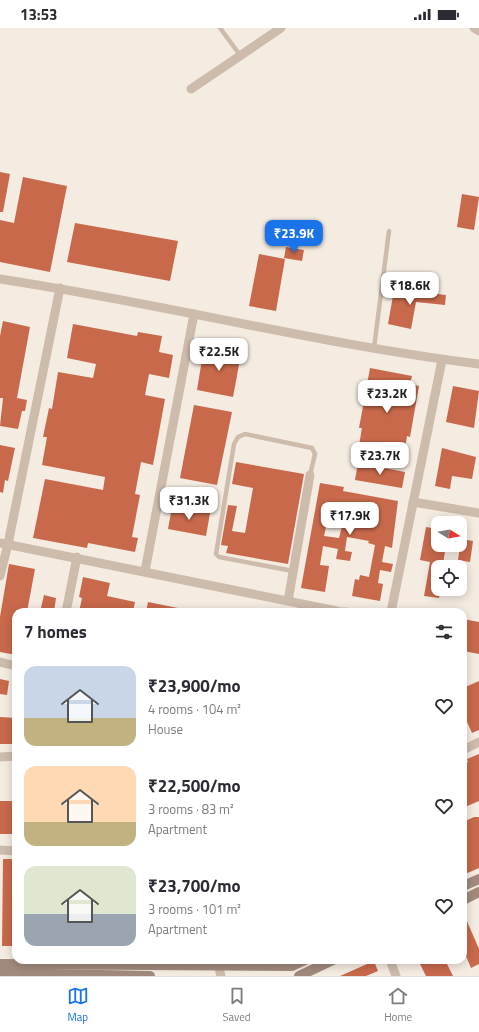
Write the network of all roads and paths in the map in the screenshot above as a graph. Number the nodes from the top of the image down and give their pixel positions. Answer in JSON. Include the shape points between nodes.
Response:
{"nodes":[{"id":1,"x":220,"y":28,"type":"edge"},
{"id":2,"x":281,"y":28,"type":"edge"},
{"id":3,"x":474,"y":28,"type":"edge"},
{"id":4,"x":479,"y":31,"type":"edge"},
{"id":5,"x":241,"y":56,"type":"junction"},
{"id":6,"x":191,"y":89,"type":"dead end"},
{"id":7,"x":390,"y":230,"type":"dead end"},
{"id":8,"x":0,"y":279,"type":"edge"},
{"id":9,"x":60,"y":288,"type":"junction"},
{"id":10,"x":194,"y":314,"type":"junction"},
{"id":11,"x":374,"y":348,"type":"junction"},
{"id":12,"x":442,"y":360,"type":"junction"},
{"id":13,"x":479,"y":364,"type":"edge"},
{"id":14,"x":310,"y":475,"type":"joint"},
{"id":15,"x":413,"y":502,"type":"junction"},
{"id":16,"x":479,"y":513,"type":"edge"},
{"id":17,"x":4,"y":544,"type":"edge"},
{"id":18,"x":77,"y":557,"type":"junction"},
{"id":19,"x":145,"y":571,"type":"junction"},
{"id":20,"x":293,"y":571,"type":"junction"},
{"id":21,"x":0,"y":576,"type":"edge"},
{"id":22,"x":288,"y":601,"type":"junction"},
{"id":23,"x":67,"y":608,"type":"edge"},
{"id":24,"x":322,"y":608,"type":"edge"},
{"id":25,"x":392,"y":608,"type":"edge"},
{"id":26,"x":0,"y":662,"type":"edge"},
{"id":27,"x":12,"y":665,"type":"edge"},
{"id":28,"x":479,"y":742,"type":"edge"},
{"id":29,"x":467,"y":748,"type":"edge"},
{"id":30,"x":0,"y":756,"type":"edge"},
{"id":31,"x":12,"y":756,"type":"edge"},
{"id":32,"x":0,"y":850,"type":"edge"},
{"id":33,"x":12,"y":851,"type":"edge"},
{"id":34,"x":479,"y":879,"type":"edge"},
{"id":35,"x":467,"y":884,"type":"edge"},
{"id":36,"x":479,"y":892,"type":"edge"},
{"id":37,"x":467,"y":898,"type":"edge"},
{"id":38,"x":0,"y":964,"type":"edge"},
{"id":39,"x":296,"y":964,"type":"edge"},
{"id":40,"x":324,"y":964,"type":"edge"},
{"id":41,"x":392,"y":964,"type":"edge"},
{"id":42,"x":219,"y":968,"type":"edge"},
{"id":43,"x":124,"y":972,"type":"edge"},
{"id":44,"x":0,"y":973,"type":"edge"},
{"id":45,"x":150,"y":976,"type":"edge"},
{"id":46,"x":299,"y":976,"type":"edge"},
{"id":47,"x":396,"y":976,"type":"edge"}],
"edges":[{"from":1,"to":5,"type":"lane"},
{"from":2,"to":5,"type":"street"},
{"from":3,"to":4,"type":"street"},
{"from":5,"to":6,"type":"street"},
{"from":7,"to":11,"type":"lane"},
{"from":8,"to":9,"type":"street"},
{"from":9,"to":10,"type":"street"},
{"from":9,"to":17,"type":"street"},
{"from":10,"to":11,"type":"street"},
{"from":10,"to":19,"type":"street"},
{"from":11,"to":12,"type":"street"},
{"from":12,"to":13,"type":"street"},
{"from":12,"to":15,"type":"street"},
{"from":14,"to":20,"type":"street"},
{"from":14,"to":20,"type":"lane","via":[[314,454],[312,448],[245,434],[235,440],[216,554],[219,557]]},
{"from":15,"to":16,"type":"street"},
{"from":15,"to":25,"type":"street"},
{"from":17,"to":18,"type":"street"},
{"from":17,"to":21,"type":"street"},
{"from":18,"to":19,"type":"street"},
{"from":18,"to":23,"type":"street"},
{"from":19,"to":22,"type":"street"},
{"from":20,"to":22,"type":"street"},
{"from":22,"to":24,"type":"street"},
{"from":26,"to":27,"type":"street"},
{"from":28,"to":29,"type":"street"},
{"from":30,"to":31,"type":"street"},
{"from":32,"to":33,"type":"street"},
{"from":34,"to":35,"type":"street"},
{"from":36,"to":37,"type":"street"},
{"from":38,"to":43,"type":"street"},
{"from":39,"to":42,"type":"street"},
{"from":40,"to":46,"type":"street"},
{"from":41,"to":47,"type":"street"},
{"from":42,"to":43,"type":"street"},
{"from":43,"to":44,"type":"street"},
{"from":43,"to":45,"type":"street"}]}
